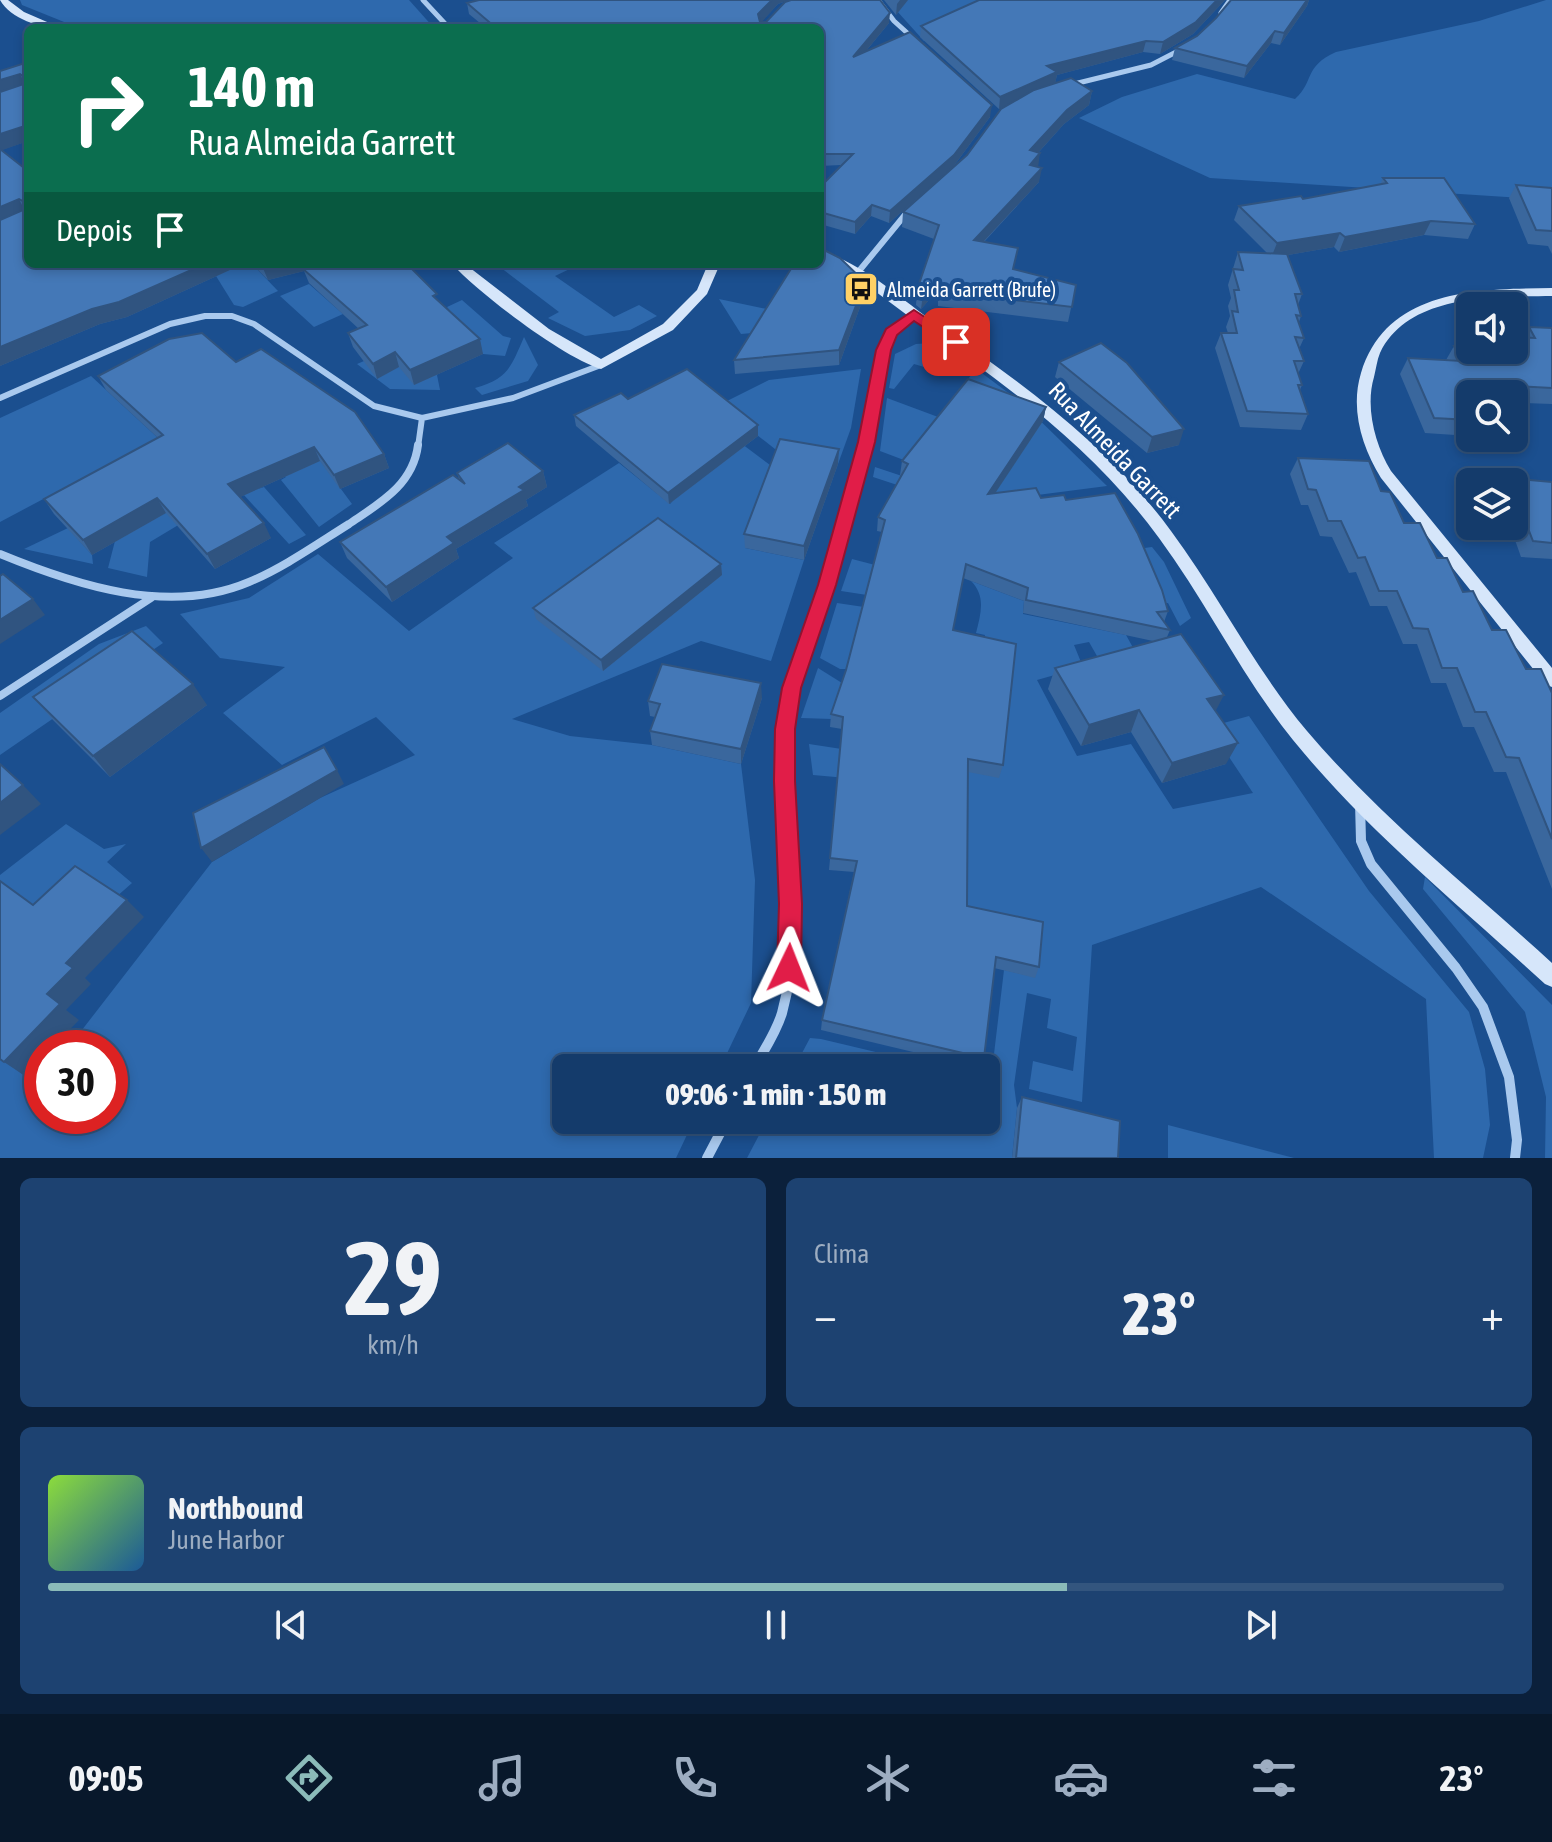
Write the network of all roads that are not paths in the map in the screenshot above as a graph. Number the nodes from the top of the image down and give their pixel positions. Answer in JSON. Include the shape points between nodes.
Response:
{"nodes":[{"id":1,"x":3,"y":0,"type":"edge"},
{"id":2,"x":423,"y":0,"type":"edge"},
{"id":3,"x":1230,"y":0,"type":"edge"},
{"id":4,"x":878,"y":1,"type":"edge"},
{"id":5,"x":864,"y":3,"type":"edge"},
{"id":6,"x":1213,"y":22,"type":"edge"},
{"id":7,"x":45,"y":24,"type":"edge"},
{"id":8,"x":445,"y":24,"type":"edge"},
{"id":9,"x":1189,"y":45,"type":"edge"},
{"id":10,"x":926,"y":49,"type":"edge"},
{"id":11,"x":1062,"y":87,"type":"edge"},
{"id":12,"x":918,"y":203,"type":"edge"},
{"id":13,"x":824,"y":257,"type":"edge"},
{"id":14,"x":463,"y":268,"type":"edge"},
{"id":15,"x":712,"y":268,"type":"edge"},
{"id":16,"x":859,"y":271,"type":"junction"},
{"id":17,"x":1552,"y":292,"type":"edge"},
{"id":18,"x":914,"y":314,"type":"junction"},
{"id":19,"x":601,"y":365,"type":"junction"},
{"id":20,"x":0,"y":398,"type":"edge"},
{"id":21,"x":422,"y":418,"type":"junction"},
{"id":22,"x":0,"y":554,"type":"edge"},
{"id":23,"x":151,"y":598,"type":"junction"},
{"id":24,"x":1552,"y":680,"type":"edge"},
{"id":25,"x":0,"y":696,"type":"edge"},
{"id":26,"x":1360,"y":802,"type":"junction"},
{"id":27,"x":1552,"y":977,"type":"edge"},
{"id":28,"x":761,"y":1054,"type":"edge"},
{"id":29,"x":720,"y":1134,"type":"edge"},
{"id":30,"x":707,"y":1158,"type":"edge"},
{"id":31,"x":1515,"y":1158,"type":"edge"}],
"edges":[{"from":1,"to":7,"type":"street"},
{"from":2,"to":8,"type":"street"},
{"from":3,"to":6,"type":"street"},
{"from":4,"to":5,"type":"street"},
{"from":4,"to":10,"type":"street"},
{"from":9,"to":11,"type":"street","via":[[1151,65]]},
{"from":12,"to":16,"type":"street"},
{"from":13,"to":16,"type":"street","name":"Rua Almeida Garrett"},
{"from":14,"to":19,"type":"street","via":[[522,316]]},
{"from":15,"to":19,"type":"street","via":[[703,291],[668,327]]},
{"from":16,"to":18,"type":"street","name":"Rua Almeida Garrett"},
{"from":17,"to":24,"type":"street","via":[[1458,298],[1419,310],[1391,327],[1375,348],[1363,396],[1374,455]]},
{"from":18,"to":26,"type":"street","name":"Rua Almeida Garrett","via":[[1031,396],[1124,486],[1193,574],[1297,732]]},
{"from":18,"to":28,"type":"street","via":[[891,332],[883,350],[849,505],[791,688],[784,781],[791,904],[788,975],[783,1012]]},
{"from":19,"to":21,"type":"street","via":[[514,399]]},
{"from":20,"to":21,"type":"street","via":[[170,324],[232,316],[254,324],[374,406]]},
{"from":21,"to":23,"type":"street","via":[[415,466],[406,482],[384,500],[229,592]]},
{"from":22,"to":23,"type":"street","via":[[46,572]]},
{"from":23,"to":25,"type":"street"},
{"from":26,"to":27,"type":"street","name":"Rua Almeida Garrett"},
{"from":26,"to":31,"type":"street","via":[[1361,841],[1371,864],[1483,1007],[1509,1077]]},
{"from":29,"to":30,"type":"street"}]}
